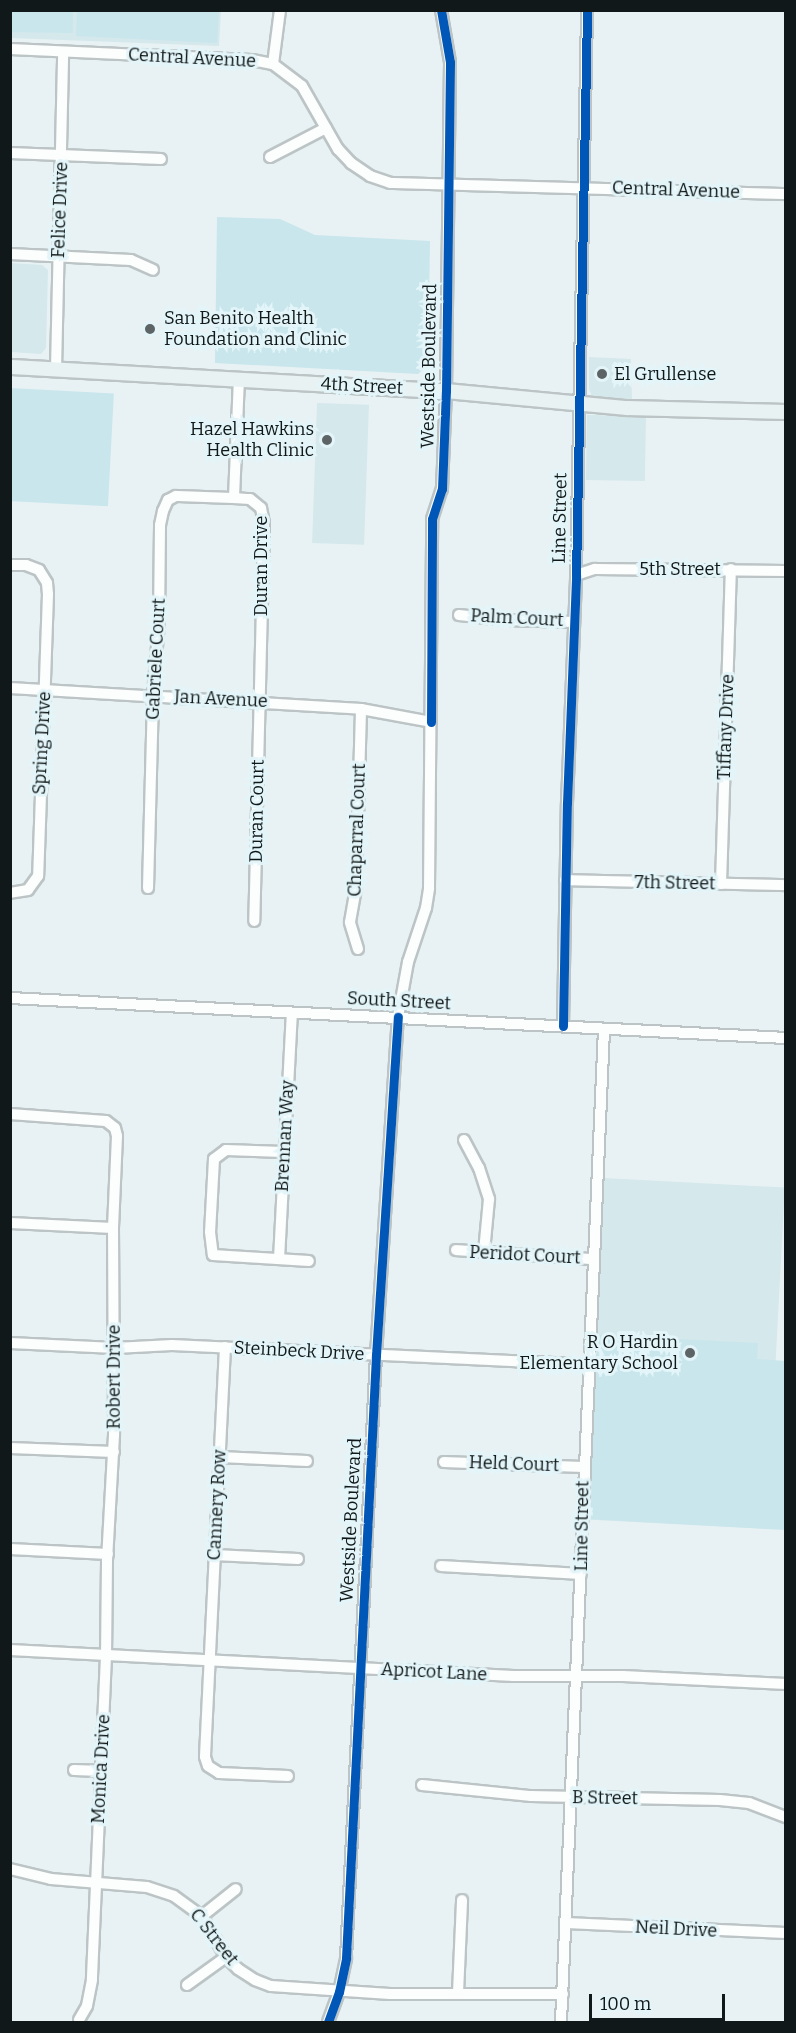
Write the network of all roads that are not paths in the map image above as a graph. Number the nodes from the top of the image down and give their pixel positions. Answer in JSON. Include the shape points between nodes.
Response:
{"nodes":[{"id":1,"x":280,"y":10,"type":"edge"},
{"id":2,"x":441,"y":10,"type":"edge"},
{"id":3,"x":587,"y":10,"type":"edge"},
{"id":4,"x":10,"y":49,"type":"edge"},
{"id":5,"x":63,"y":52,"type":"junction"},
{"id":6,"x":273,"y":64,"type":"junction"},
{"id":7,"x":326,"y":128,"type":"junction"},
{"id":8,"x":10,"y":153,"type":"edge"},
{"id":9,"x":62,"y":157,"type":"junction"},
{"id":10,"x":270,"y":157,"type":"dead end"},
{"id":11,"x":160,"y":159,"type":"dead end"},
{"id":12,"x":448,"y":185,"type":"junction"},
{"id":13,"x":584,"y":187,"type":"junction"},
{"id":14,"x":786,"y":194,"type":"edge"},
{"id":15,"x":10,"y":254,"type":"edge"},
{"id":16,"x":57,"y":256,"type":"junction"},
{"id":17,"x":153,"y":270,"type":"dead end"},
{"id":18,"x":10,"y":367,"type":"edge"},
{"id":19,"x":56,"y":369,"type":"junction"},
{"id":20,"x":239,"y":378,"type":"junction"},
{"id":21,"x":446,"y":391,"type":"junction"},
{"id":22,"x":578,"y":404,"type":"junction"},
{"id":23,"x":786,"y":412,"type":"edge"},
{"id":24,"x":234,"y":498,"type":"junction"},
{"id":25,"x":10,"y":565,"type":"edge"},
{"id":26,"x":731,"y":569,"type":"junction"},
{"id":27,"x":786,"y":571,"type":"edge"},
{"id":28,"x":576,"y":575,"type":"junction"},
{"id":29,"x":459,"y":615,"type":"dead end"},
{"id":30,"x":574,"y":622,"type":"junction"},
{"id":31,"x":10,"y":688,"type":"edge"},
{"id":32,"x":45,"y":689,"type":"junction"},
{"id":33,"x":153,"y":695,"type":"junction"},
{"id":34,"x":259,"y":701,"type":"junction"},
{"id":35,"x":361,"y":709,"type":"junction"},
{"id":36,"x":431,"y":722,"type":"junction"},
{"id":37,"x":566,"y":880,"type":"junction"},
{"id":38,"x":721,"y":884,"type":"junction"},
{"id":39,"x":786,"y":885,"type":"edge"},
{"id":40,"x":148,"y":888,"type":"dead end"},
{"id":41,"x":10,"y":893,"type":"edge"},
{"id":42,"x":254,"y":921,"type":"dead end"},
{"id":43,"x":358,"y":949,"type":"dead end"},
{"id":44,"x":10,"y":998,"type":"edge"},
{"id":45,"x":292,"y":1012,"type":"junction"},
{"id":46,"x":398,"y":1017,"type":"junction"},
{"id":47,"x":563,"y":1026,"type":"junction"},
{"id":48,"x":604,"y":1029,"type":"junction"},
{"id":49,"x":786,"y":1038,"type":"edge"},
{"id":50,"x":10,"y":1114,"type":"edge"},
{"id":51,"x":464,"y":1140,"type":"dead end"},
{"id":52,"x":283,"y":1152,"type":"junction"},
{"id":53,"x":10,"y":1223,"type":"edge"},
{"id":54,"x":112,"y":1228,"type":"junction"},
{"id":55,"x":456,"y":1251,"type":"dead end"},
{"id":56,"x":484,"y":1252,"type":"junction"},
{"id":57,"x":279,"y":1259,"type":"junction"},
{"id":58,"x":593,"y":1259,"type":"junction"},
{"id":59,"x":309,"y":1261,"type":"dead end"},
{"id":60,"x":10,"y":1343,"type":"edge"},
{"id":61,"x":225,"y":1347,"type":"junction"},
{"id":62,"x":115,"y":1348,"type":"junction"},
{"id":63,"x":376,"y":1355,"type":"junction"},
{"id":64,"x":588,"y":1365,"type":"junction"},
{"id":65,"x":10,"y":1448,"type":"edge"},
{"id":66,"x":114,"y":1452,"type":"junction"},
{"id":67,"x":220,"y":1457,"type":"junction"},
{"id":68,"x":307,"y":1461,"type":"dead end"},
{"id":69,"x":444,"y":1462,"type":"dead end"},
{"id":70,"x":583,"y":1467,"type":"junction"},
{"id":71,"x":10,"y":1549,"type":"edge"},
{"id":72,"x":108,"y":1554,"type":"junction"},
{"id":73,"x":214,"y":1555,"type":"junction"},
{"id":74,"x":298,"y":1559,"type":"dead end"},
{"id":75,"x":441,"y":1566,"type":"dead end"},
{"id":76,"x":581,"y":1574,"type":"junction"},
{"id":77,"x":10,"y":1650,"type":"edge"},
{"id":78,"x":106,"y":1656,"type":"junction"},
{"id":79,"x":210,"y":1662,"type":"junction"},
{"id":80,"x":360,"y":1669,"type":"junction"},
{"id":81,"x":577,"y":1676,"type":"junction"},
{"id":82,"x":786,"y":1684,"type":"edge"},
{"id":83,"x":74,"y":1770,"type":"dead end"},
{"id":84,"x":100,"y":1771,"type":"junction"},
{"id":85,"x":288,"y":1776,"type":"dead end"},
{"id":86,"x":422,"y":1785,"type":"dead end"},
{"id":87,"x":572,"y":1797,"type":"junction"},
{"id":88,"x":786,"y":1817,"type":"edge"},
{"id":89,"x":10,"y":1869,"type":"edge"},
{"id":90,"x":95,"y":1882,"type":"junction"},
{"id":91,"x":236,"y":1889,"type":"dead end"},
{"id":92,"x":462,"y":1900,"type":"dead end"},
{"id":93,"x":202,"y":1916,"type":"junction"},
{"id":94,"x":566,"y":1923,"type":"junction"},
{"id":95,"x":786,"y":1933,"type":"edge"},
{"id":96,"x":226,"y":1957,"type":"junction"},
{"id":97,"x":187,"y":1985,"type":"dead end"},
{"id":98,"x":339,"y":1992,"type":"junction"},
{"id":99,"x":458,"y":1993,"type":"junction"},
{"id":100,"x":563,"y":1994,"type":"junction"},
{"id":101,"x":79,"y":2020,"type":"dead end"},
{"id":102,"x":328,"y":2022,"type":"edge"},
{"id":103,"x":561,"y":2022,"type":"edge"}],
"edges":[{"from":1,"to":6,"type":"street"},
{"from":2,"to":12,"type":"street","name":"Westside Boulevard","via":[[450,62]]},
{"from":3,"to":13,"type":"street","name":"Line Street"},
{"from":4,"to":5,"type":"street","name":"Central Avenue"},
{"from":5,"to":6,"type":"street","name":"Central Avenue"},
{"from":5,"to":9,"type":"street","name":"Felice Drive"},
{"from":6,"to":7,"type":"street","name":"Central Avenue","via":[[302,86]]},
{"from":7,"to":10,"type":"street"},
{"from":7,"to":12,"type":"street","name":"Central Avenue","via":[[345,158],[370,176],[398,184]]},
{"from":8,"to":9,"type":"street"},
{"from":9,"to":11,"type":"street"},
{"from":9,"to":16,"type":"street","name":"Felice Drive"},
{"from":12,"to":13,"type":"street","name":"Central Avenue"},
{"from":12,"to":21,"type":"street","name":"Westside Boulevard"},
{"from":13,"to":14,"type":"street","name":"Central Avenue"},
{"from":13,"to":22,"type":"street","name":"Line Street"},
{"from":15,"to":16,"type":"street"},
{"from":16,"to":17,"type":"street","via":[[131,260]]},
{"from":16,"to":19,"type":"street","name":"Felice Drive"},
{"from":18,"to":19,"type":"main road","name":"4th Street"},
{"from":19,"to":20,"type":"main road","name":"4th Street"},
{"from":20,"to":21,"type":"main road","name":"4th Street"},
{"from":20,"to":24,"type":"street","name":"Duran Drive"},
{"from":21,"to":22,"type":"main road","name":"4th Street"},
{"from":21,"to":36,"type":"street","name":"Westside Boulevard","via":[[442,489],[432,519]]},
{"from":22,"to":23,"type":"main road","name":"4th Street"},
{"from":22,"to":28,"type":"street","name":"Line Street"},
{"from":24,"to":33,"type":"street","name":"Gabriele Court","via":[[176,496],[168,500],[163,511]]},
{"from":24,"to":34,"type":"street","name":"Duran Drive","via":[[250,499],[261,508],[264,523]]},
{"from":25,"to":32,"type":"street","name":"Spring Drive","via":[[34,567],[44,575],[48,594]]},
{"from":26,"to":27,"type":"street","name":"5th Street"},
{"from":26,"to":28,"type":"street","name":"5th Street","via":[[595,569]]},
{"from":26,"to":38,"type":"street","name":"Tiffany Drive"},
{"from":28,"to":30,"type":"street","name":"Line Street"},
{"from":29,"to":30,"type":"street","name":"Palm Court"},
{"from":30,"to":37,"type":"street","name":"Line Street"},
{"from":31,"to":32,"type":"street","name":"Jan Avenue"},
{"from":32,"to":33,"type":"street","name":"Jan Avenue"},
{"from":32,"to":41,"type":"street","name":"Spring Drive","via":[[38,876],[28,890]]},
{"from":33,"to":34,"type":"street","name":"Jan Avenue"},
{"from":33,"to":40,"type":"street","name":"Gabriele Court"},
{"from":34,"to":35,"type":"street","name":"Jan Avenue"},
{"from":34,"to":42,"type":"street","name":"Duran Court"},
{"from":35,"to":36,"type":"street","name":"Jan Avenue"},
{"from":35,"to":43,"type":"street","name":"Chaparral Court","via":[[356,889],[350,922]]},
{"from":36,"to":46,"type":"street","name":"Westside Boulevard","via":[[429,888],[408,962]]},
{"from":37,"to":38,"type":"street","name":"7th Street"},
{"from":37,"to":47,"type":"street","name":"Line Street"},
{"from":38,"to":39,"type":"street","name":"7th Street"},
{"from":44,"to":45,"type":"street","name":"South Street"},
{"from":45,"to":46,"type":"street","name":"South Street"},
{"from":45,"to":52,"type":"street","name":"Brennan Way"},
{"from":46,"to":47,"type":"street","name":"South Street"},
{"from":46,"to":63,"type":"street","name":"Westside Boulevard"},
{"from":47,"to":48,"type":"street","name":"South Street"},
{"from":48,"to":49,"type":"street","name":"South Street"},
{"from":48,"to":58,"type":"street","name":"Line Street"},
{"from":50,"to":54,"type":"street","name":"Robert Drive","via":[[111,1123],[117,1132]]},
{"from":51,"to":56,"type":"street","via":[[489,1199]]},
{"from":52,"to":57,"type":"street","name":"Brennan Way"},
{"from":52,"to":57,"type":"street","via":[[226,1150],[214,1159],[210,1232],[213,1255]]},
{"from":53,"to":54,"type":"street"},
{"from":54,"to":62,"type":"street","name":"Robert Drive"},
{"from":55,"to":56,"type":"street","name":"Peridot Court"},
{"from":56,"to":58,"type":"street","name":"Peridot Court"},
{"from":57,"to":59,"type":"street"},
{"from":58,"to":64,"type":"street","name":"Line Street"},
{"from":60,"to":62,"type":"street","name":"Steinbeck Drive"},
{"from":61,"to":62,"type":"street","name":"Steinbeck Drive"},
{"from":61,"to":63,"type":"street","name":"Steinbeck Drive"},
{"from":61,"to":67,"type":"street","name":"Cannery Row"},
{"from":62,"to":66,"type":"street","name":"Robert Drive"},
{"from":63,"to":64,"type":"street","name":"Steinbeck Drive"},
{"from":63,"to":80,"type":"street","name":"Westside Boulevard"},
{"from":64,"to":70,"type":"street","name":"Line Street"},
{"from":65,"to":66,"type":"street"},
{"from":66,"to":72,"type":"street","name":"Robert Drive"},
{"from":67,"to":68,"type":"street"},
{"from":67,"to":73,"type":"street","name":"Cannery Row"},
{"from":69,"to":70,"type":"street","name":"Held Court"},
{"from":70,"to":76,"type":"street","name":"Line Street"},
{"from":71,"to":72,"type":"street"},
{"from":72,"to":78,"type":"street","name":"Robert Drive"},
{"from":73,"to":74,"type":"street"},
{"from":73,"to":79,"type":"street","name":"Cannery Row"},
{"from":75,"to":76,"type":"street"},
{"from":76,"to":81,"type":"street","name":"Line Street"},
{"from":77,"to":78,"type":"street","name":"Apricot Lane"},
{"from":78,"to":79,"type":"street","name":"Apricot Lane"},
{"from":78,"to":84,"type":"street","name":"Monica Drive"},
{"from":79,"to":80,"type":"street","name":"Apricot Lane"},
{"from":79,"to":85,"type":"street","name":"Cannery Row","via":[[204,1757],[208,1766],[219,1773]]},
{"from":80,"to":81,"type":"street","name":"Apricot Lane"},
{"from":80,"to":98,"type":"street","name":"Westside Boulevard","via":[[346,1958]]},
{"from":81,"to":82,"type":"street","name":"Apricot Lane"},
{"from":81,"to":87,"type":"street","name":"Line Street"},
{"from":83,"to":84,"type":"street"},
{"from":84,"to":90,"type":"street","name":"Monica Drive"},
{"from":86,"to":87,"type":"street","name":"B Street"},
{"from":87,"to":88,"type":"street","name":"B Street","via":[[720,1800],[749,1803]]},
{"from":87,"to":94,"type":"street","name":"Line Street"},
{"from":89,"to":90,"type":"street","name":"C Street","via":[[51,1879]]},
{"from":90,"to":93,"type":"street","name":"C Street","via":[[165,1892]]},
{"from":90,"to":101,"type":"street","name":"Monica Drive","via":[[91,1991]]},
{"from":91,"to":93,"type":"street"},
{"from":92,"to":99,"type":"street"},
{"from":93,"to":96,"type":"street","name":"C Street"},
{"from":94,"to":95,"type":"street","name":"Neil Drive"},
{"from":94,"to":100,"type":"street","name":"Line Street"},
{"from":96,"to":97,"type":"street"},
{"from":96,"to":98,"type":"street","name":"C Street","via":[[244,1974],[263,1984]]},
{"from":98,"to":99,"type":"street","name":"C Street"},
{"from":98,"to":102,"type":"street","name":"Westside Boulevard"},
{"from":99,"to":100,"type":"street","name":"C Street"},
{"from":100,"to":103,"type":"street","name":"Line Street"}]}
